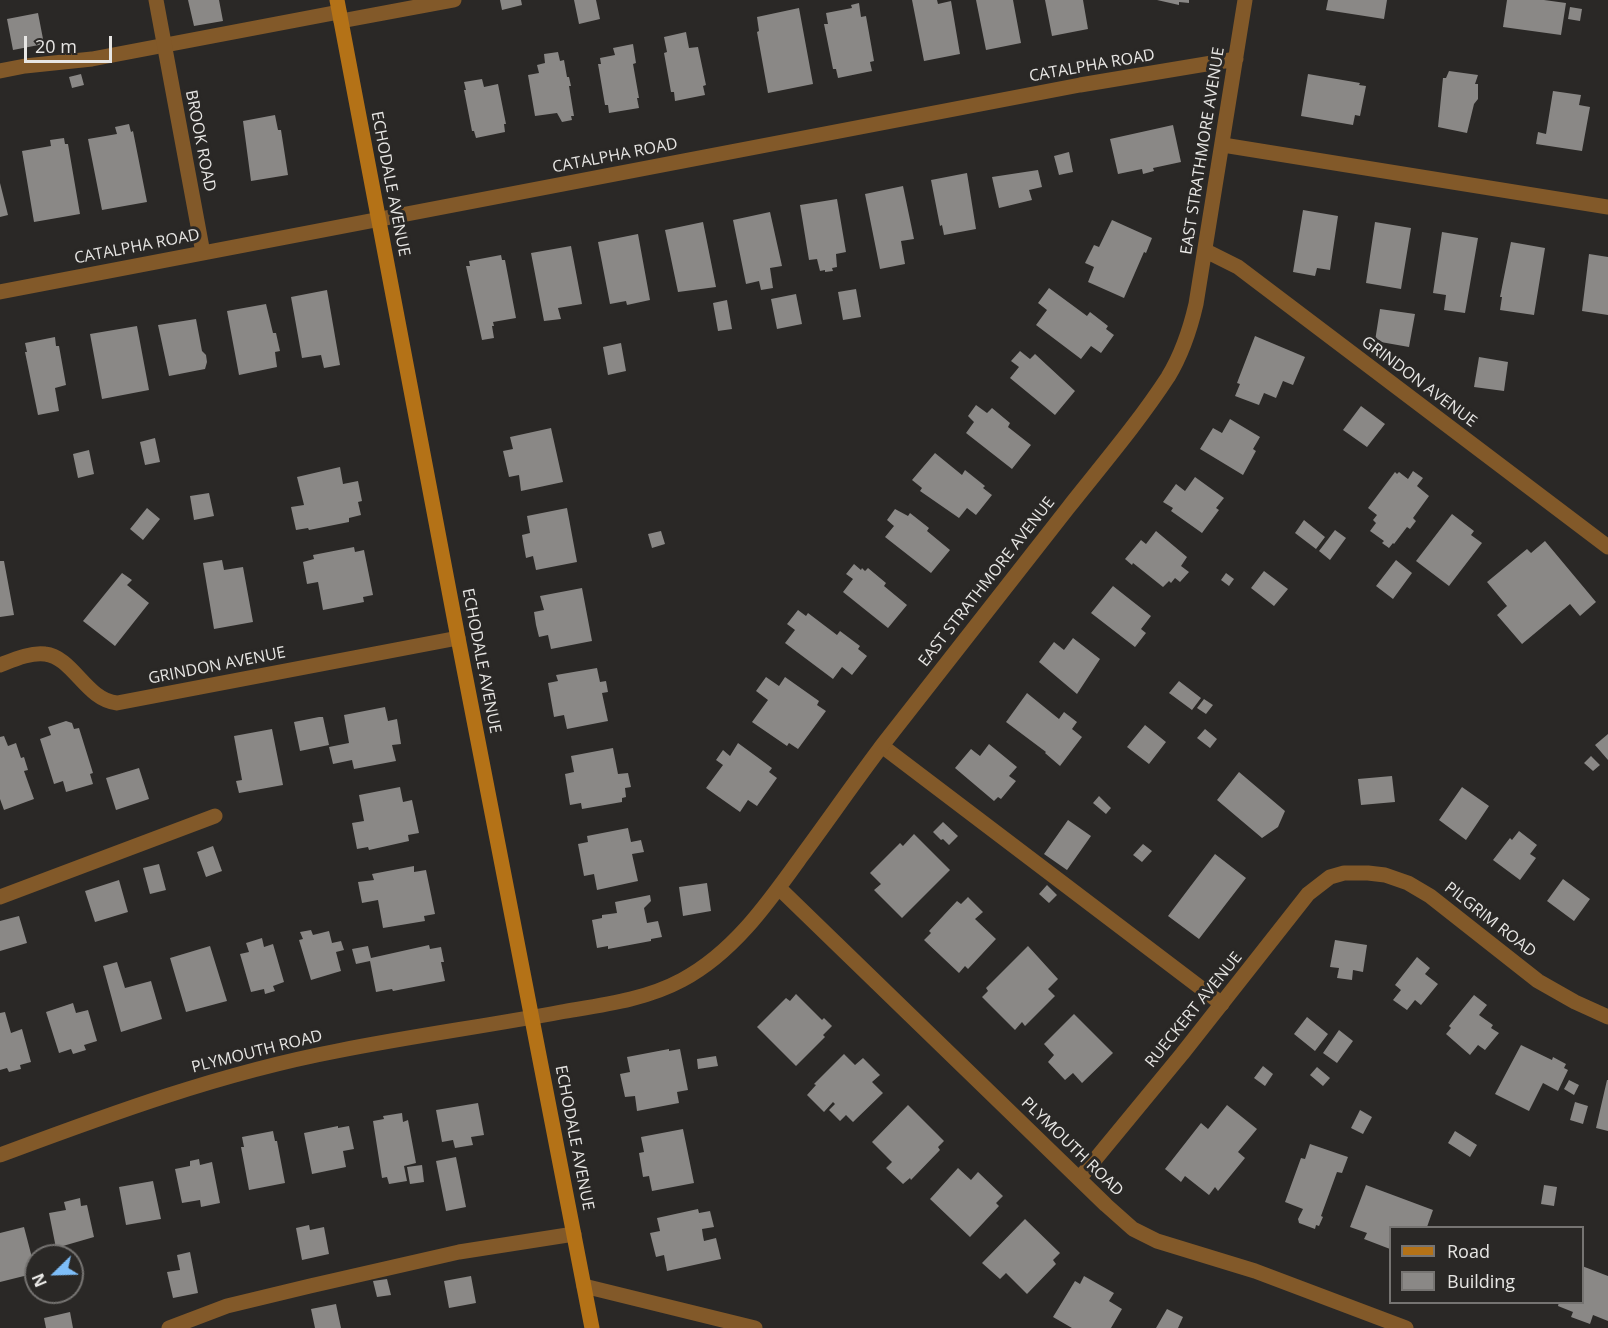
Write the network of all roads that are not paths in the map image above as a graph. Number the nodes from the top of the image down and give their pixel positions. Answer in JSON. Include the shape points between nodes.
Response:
{"nodes":[{"id":1,"x":156,"y":0,"type":"edge"},
{"id":2,"x":454,"y":0,"type":"edge"},
{"id":3,"x":1245,"y":0,"type":"edge"},
{"id":4,"x":339,"y":11,"type":"edge"},
{"id":5,"x":164,"y":46,"type":"junction"},
{"id":6,"x":1236,"y":58,"type":"junction"},
{"id":7,"x":0,"y":71,"type":"edge"},
{"id":8,"x":1223,"y":145,"type":"junction"},
{"id":9,"x":1608,"y":207,"type":"edge"},
{"id":10,"x":379,"y":220,"type":"junction"},
{"id":11,"x":1206,"y":250,"type":"junction"},
{"id":12,"x":203,"y":253,"type":"junction"},
{"id":13,"x":0,"y":292,"type":"edge"},
{"id":14,"x":1608,"y":547,"type":"edge"},
{"id":15,"x":458,"y":638,"type":"junction"},
{"id":16,"x":0,"y":665,"type":"edge"},
{"id":17,"x":882,"y":746,"type":"junction"},
{"id":18,"x":215,"y":816,"type":"dead end"},
{"id":19,"x":1344,"y":873,"type":"joint"},
{"id":20,"x":779,"y":888,"type":"junction"},
{"id":21,"x":0,"y":897,"type":"edge"},
{"id":22,"x":1222,"y":1004,"type":"junction"},
{"id":23,"x":1608,"y":1017,"type":"edge"},
{"id":24,"x":532,"y":1018,"type":"junction"},
{"id":25,"x":0,"y":1155,"type":"edge"},
{"id":26,"x":1079,"y":1179,"type":"junction"},
{"id":27,"x":574,"y":1234,"type":"junction"},
{"id":28,"x":584,"y":1286,"type":"junction"},
{"id":29,"x":1366,"y":1321,"type":"edge"},
{"id":30,"x":169,"y":1328,"type":"edge"},
{"id":31,"x":592,"y":1328,"type":"edge"},
{"id":32,"x":755,"y":1328,"type":"edge"},
{"id":33,"x":1406,"y":1328,"type":"edge"}],
"edges":[{"from":1,"to":5,"type":"street","name":"BROOK ROAD"},
{"from":2,"to":4,"type":"street"},
{"from":3,"to":6,"type":"street","name":"EAST STRATHMORE AVENUE"},
{"from":4,"to":5,"type":"street"},
{"from":4,"to":10,"type":"main road","name":"ECHODALE AVENUE"},
{"from":5,"to":7,"type":"street"},
{"from":5,"to":12,"type":"street","name":"BROOK ROAD"},
{"from":6,"to":8,"type":"street","name":"EAST STRATHMORE AVENUE"},
{"from":6,"to":10,"type":"street","name":"CATALPHA ROAD"},
{"from":8,"to":9,"type":"street"},
{"from":8,"to":11,"type":"street","name":"EAST STRATHMORE AVENUE"},
{"from":10,"to":12,"type":"street","name":"CATALPHA ROAD"},
{"from":10,"to":15,"type":"main road","name":"ECHODALE AVENUE"},
{"from":11,"to":14,"type":"street","name":"GRINDON AVENUE","via":[[1239,267]]},
{"from":11,"to":17,"type":"street","name":"EAST STRATHMORE AVENUE","via":[[1189,334],[1166,379]]},
{"from":12,"to":13,"type":"street","name":"CATALPHA ROAD"},
{"from":15,"to":16,"type":"street","name":"GRINDON AVENUE","via":[[117,703],[95,694],[63,663],[44,653]]},
{"from":15,"to":24,"type":"main road","name":"ECHODALE AVENUE"},
{"from":17,"to":20,"type":"street","name":"EAST STRATHMORE AVENUE"},
{"from":17,"to":22,"type":"street"},
{"from":18,"to":21,"type":"street"},
{"from":19,"to":22,"type":"street","name":"RUECKERT AVENUE","via":[[1330,877],[1308,894]]},
{"from":19,"to":23,"type":"street","name":"PILGRIM ROAD","via":[[1376,874],[1408,883],[1538,981]]},
{"from":20,"to":24,"type":"street","name":"EAST STRATHMORE AVENUE","via":[[741,935],[682,981],[620,1002]]},
{"from":20,"to":26,"type":"street","name":"PLYMOUTH ROAD"},
{"from":22,"to":26,"type":"street","name":"RUECKERT AVENUE"},
{"from":24,"to":25,"type":"street","name":"PLYMOUTH ROAD","via":[[423,1034],[220,1078]]},
{"from":24,"to":27,"type":"main road","name":"ECHODALE AVENUE"},
{"from":26,"to":29,"type":"street","name":"PLYMOUTH ROAD","via":[[1133,1228],[1157,1241],[1256,1270]]},
{"from":27,"to":28,"type":"main road","name":"ECHODALE AVENUE"},
{"from":27,"to":30,"type":"street","via":[[459,1252],[321,1283],[227,1306]]},
{"from":28,"to":31,"type":"main road","name":"ECHODALE AVENUE"},
{"from":28,"to":32,"type":"street"},
{"from":29,"to":33,"type":"street","name":"PLYMOUTH ROAD"}]}
